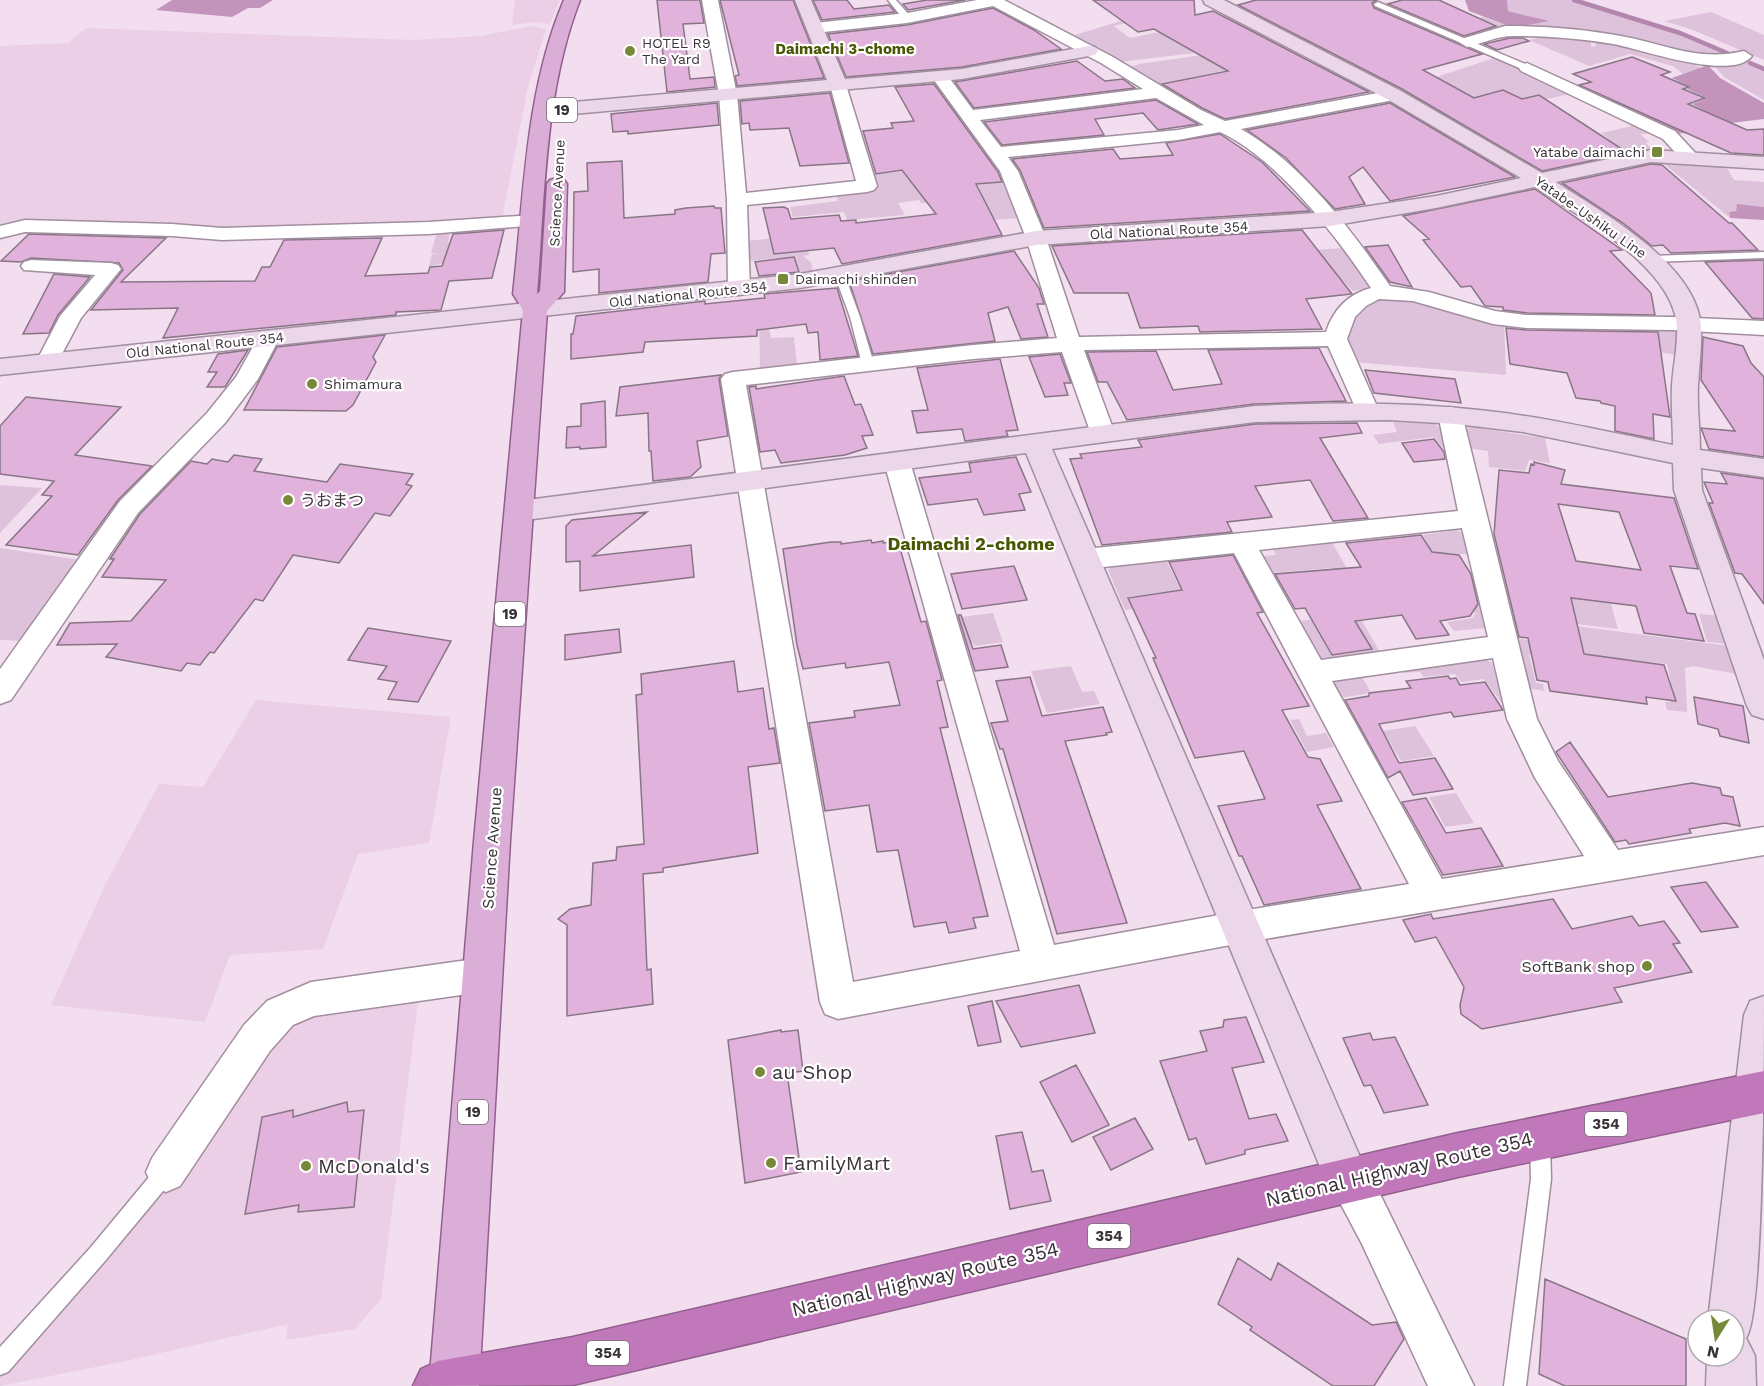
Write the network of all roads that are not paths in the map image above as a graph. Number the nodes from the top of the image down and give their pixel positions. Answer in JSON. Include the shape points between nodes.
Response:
{"nodes":[{"id":1,"x":572,"y":0,"type":"edge"},
{"id":2,"x":589,"y":0,"type":"edge"},
{"id":3,"x":710,"y":0,"type":"edge"},
{"id":4,"x":803,"y":0,"type":"edge"},
{"id":5,"x":892,"y":0,"type":"edge"},
{"id":6,"x":1211,"y":0,"type":"edge"},
{"id":7,"x":994,"y":1,"type":"edge"},
{"id":8,"x":1378,"y":4,"type":"dead end"},
{"id":9,"x":907,"y":18,"type":"junction"},
{"id":10,"x":815,"y":28,"type":"junction"},
{"id":11,"x":569,"y":32,"type":"junction"},
{"id":12,"x":1467,"y":42,"type":"junction"},
{"id":13,"x":1089,"y":51,"type":"junction"},
{"id":14,"x":1744,"y":56,"type":"dead end"},
{"id":15,"x":1527,"y":68,"type":"joint"},
{"id":16,"x":939,"y":76,"type":"junction"},
{"id":17,"x":838,"y":85,"type":"junction"},
{"id":18,"x":1160,"y":92,"type":"junction"},
{"id":19,"x":728,"y":95,"type":"junction"},
{"id":20,"x":1394,"y":95,"type":"junction"},
{"id":21,"x":562,"y":109,"type":"junction"},
{"id":22,"x":970,"y":116,"type":"junction"},
{"id":23,"x":1225,"y":128,"type":"junction"},
{"id":24,"x":561,"y":132,"type":"dead end"},
{"id":25,"x":997,"y":153,"type":"junction"},
{"id":26,"x":1690,"y":157,"type":"junction"},
{"id":27,"x":1764,"y":163,"type":"edge"},
{"id":28,"x":559,"y":166,"type":"dead end"},
{"id":29,"x":1538,"y":179,"type":"junction"},
{"id":30,"x":737,"y":200,"type":"junction"},
{"id":31,"x":1330,"y":219,"type":"junction"},
{"id":32,"x":532,"y":221,"type":"junction"},
{"id":33,"x":0,"y":232,"type":"edge"},
{"id":34,"x":1036,"y":238,"type":"junction"},
{"id":35,"x":1764,"y":255,"type":"edge"},
{"id":36,"x":1651,"y":259,"type":"junction"},
{"id":37,"x":32,"y":266,"type":"dead end"},
{"id":38,"x":840,"y":276,"type":"junction"},
{"id":39,"x":739,"y":289,"type":"junction"},
{"id":40,"x":1384,"y":291,"type":"junction"},
{"id":41,"x":535,"y":310,"type":"junction"},
{"id":42,"x":1689,"y":325,"type":"junction"},
{"id":43,"x":1764,"y":328,"type":"edge"},
{"id":44,"x":268,"y":339,"type":"junction"},
{"id":45,"x":1336,"y":339,"type":"junction"},
{"id":46,"x":1071,"y":344,"type":"junction"},
{"id":47,"x":47,"y":362,"type":"junction"},
{"id":48,"x":868,"y":364,"type":"junction"},
{"id":49,"x":0,"y":367,"type":"edge"},
{"id":50,"x":1368,"y":411,"type":"junction"},
{"id":51,"x":1450,"y":414,"type":"junction"},
{"id":52,"x":1103,"y":434,"type":"junction"},
{"id":53,"x":1036,"y":444,"type":"junction"},
{"id":54,"x":1685,"y":458,"type":"junction"},
{"id":55,"x":897,"y":462,"type":"junction"},
{"id":56,"x":1764,"y":468,"type":"edge"},
{"id":57,"x":749,"y":482,"type":"junction"},
{"id":58,"x":519,"y":511,"type":"junction"},
{"id":59,"x":1473,"y":519,"type":"junction"},
{"id":60,"x":1242,"y":543,"type":"junction"},
{"id":61,"x":1085,"y":559,"type":"junction"},
{"id":62,"x":1503,"y":646,"type":"junction"},
{"id":63,"x":1312,"y":672,"type":"junction"},
{"id":64,"x":0,"y":692,"type":"edge"},
{"id":65,"x":1764,"y":706,"type":"edge"},
{"id":66,"x":1764,"y":841,"type":"edge"},
{"id":67,"x":1611,"y":867,"type":"junction"},
{"id":68,"x":1433,"y":896,"type":"junction"},
{"id":69,"x":1241,"y":927,"type":"junction"},
{"id":70,"x":1042,"y":965,"type":"junction"},
{"id":71,"x":482,"y":975,"type":"junction"},
{"id":72,"x":1764,"y":1015,"type":"edge"},
{"id":73,"x":1759,"y":1093,"type":"edge"},
{"id":74,"x":1540,"y":1138,"type":"junction"},
{"id":75,"x":166,"y":1172,"type":"joint"},
{"id":76,"x":1348,"y":1180,"type":"junction"},
{"id":77,"x":1733,"y":1308,"type":"edge"},
{"id":78,"x":0,"y":1364,"type":"edge"},
{"id":79,"x":1731,"y":1368,"type":"edge"},
{"id":80,"x":448,"y":1385,"type":"edge"},
{"id":81,"x":1452,"y":1386,"type":"edge"},
{"id":82,"x":1515,"y":1386,"type":"edge"},
{"id":83,"x":1731,"y":1386,"type":"edge"}],
"edges":[{"from":1,"to":11,"type":"main road","name":"Science Avenue","number":"19"},
{"from":2,"to":11,"type":"main road","name":"Science Avenue","number":"19"},
{"from":3,"to":19,"type":"street"},
{"from":4,"to":10,"type":"street"},
{"from":5,"to":9,"type":"lane"},
{"from":6,"to":20,"type":"street","name":"Yatabe-Ushiku Line"},
{"from":7,"to":9,"type":"street"},
{"from":7,"to":13,"type":"street"},
{"from":8,"to":12,"type":"lane"},
{"from":9,"to":10,"type":"street"},
{"from":10,"to":17,"type":"street"},
{"from":11,"to":21,"type":"main road","name":"Science Avenue","number":"19"},
{"from":11,"to":32,"type":"main road","name":"Science Avenue","number":"19","via":[[543,111]]},
{"from":12,"to":14,"type":"street","via":[[1518,31],[1621,41],[1708,62]]},
{"from":12,"to":15,"type":"lane"},
{"from":13,"to":16,"type":"street"},
{"from":13,"to":18,"type":"street"},
{"from":15,"to":26,"type":"street","via":[[1670,135]]},
{"from":16,"to":17,"type":"street"},
{"from":16,"to":22,"type":"street"},
{"from":17,"to":19,"type":"street"},
{"from":17,"to":30,"type":"street","via":[[867,186]]},
{"from":18,"to":22,"type":"street"},
{"from":18,"to":23,"type":"street"},
{"from":19,"to":21,"type":"street"},
{"from":19,"to":30,"type":"street"},
{"from":20,"to":23,"type":"street"},
{"from":20,"to":29,"type":"street","name":"Yatabe-Ushiku Line"},
{"from":21,"to":24,"type":"main road","name":"Science Avenue","number":"19"},
{"from":22,"to":25,"type":"street"},
{"from":23,"to":25,"type":"street"},
{"from":23,"to":31,"type":"street","via":[[1258,147]]},
{"from":25,"to":34,"type":"street","via":[[1009,171]]},
{"from":26,"to":27,"type":"street","name":"Old National Route 354"},
{"from":26,"to":29,"type":"street","name":"Old National Route 354","via":[[1641,158]]},
{"from":28,"to":41,"type":"main road","name":"Science Avenue","via":[[552,292]]},
{"from":29,"to":31,"type":"street","name":"Old National Route 354","via":[[1436,202]]},
{"from":29,"to":36,"type":"street","name":"Yatabe-Ushiku Line"},
{"from":30,"to":39,"type":"street"},
{"from":31,"to":34,"type":"street","name":"Old National Route 354"},
{"from":31,"to":40,"type":"street"},
{"from":32,"to":33,"type":"street","via":[[222,234],[25,226]]},
{"from":32,"to":41,"type":"main road","name":"Science Avenue","number":"19","via":[[525,294]]},
{"from":34,"to":38,"type":"street","name":"Old National Route 354"},
{"from":34,"to":46,"type":"street"},
{"from":35,"to":36,"type":"lane"},
{"from":36,"to":42,"type":"street","name":"Yatabe-Ushiku Line","via":[[1675,287]]},
{"from":37,"to":47,"type":"street","via":[[111,269],[71,316]]},
{"from":38,"to":39,"type":"street","name":"Old National Route 354"},
{"from":38,"to":48,"type":"lane"},
{"from":39,"to":41,"type":"street","name":"Old National Route 354"},
{"from":40,"to":42,"type":"street","via":[[1508,320]]},
{"from":40,"to":45,"type":"street","via":[[1349,309],[1337,326]]},
{"from":41,"to":44,"type":"street","name":"Old National Route 354"},
{"from":41,"to":58,"type":"main road","name":"Science Avenue","number":"19"},
{"from":42,"to":43,"type":"street"},
{"from":42,"to":54,"type":"street","name":"Yatabe-Ushiku Line"},
{"from":44,"to":47,"type":"street","name":"Old National Route 354"},
{"from":44,"to":64,"type":"street","via":[[246,379],[216,418],[129,507]]},
{"from":45,"to":46,"type":"street"},
{"from":45,"to":50,"type":"street"},
{"from":46,"to":48,"type":"street"},
{"from":46,"to":52,"type":"street"},
{"from":47,"to":49,"type":"street","name":"Old National Route 354"},
{"from":48,"to":57,"type":"street","via":[[733,379]]},
{"from":50,"to":51,"type":"street"},
{"from":50,"to":52,"type":"street","via":[[1255,414]]},
{"from":51,"to":54,"type":"street","via":[[1545,428]]},
{"from":51,"to":59,"type":"street"},
{"from":52,"to":53,"type":"street"},
{"from":53,"to":55,"type":"street"},
{"from":53,"to":61,"type":"street"},
{"from":54,"to":56,"type":"street"},
{"from":54,"to":65,"type":"street","name":"Yatabe-Ushiku Line","via":[[1691,499]]},
{"from":55,"to":57,"type":"street"},
{"from":55,"to":70,"type":"street"},
{"from":57,"to":58,"type":"street"},
{"from":57,"to":70,"type":"street","via":[[838,1002]]},
{"from":58,"to":71,"type":"main road","name":"Science Avenue","number":"19"},
{"from":59,"to":60,"type":"street"},
{"from":59,"to":62,"type":"street"},
{"from":60,"to":61,"type":"street"},
{"from":60,"to":63,"type":"street"},
{"from":61,"to":69,"type":"street"},
{"from":62,"to":63,"type":"street"},
{"from":62,"to":67,"type":"street","via":[[1530,739]]},
{"from":63,"to":68,"type":"street"},
{"from":66,"to":67,"type":"street"},
{"from":67,"to":68,"type":"street"},
{"from":68,"to":69,"type":"street"},
{"from":69,"to":70,"type":"street"},
{"from":69,"to":76,"type":"street"},
{"from":71,"to":75,"type":"street","via":[[311,999],[280,1013],[257,1038]]},
{"from":71,"to":80,"type":"main road","name":"Science Avenue","number":"19"},
{"from":72,"to":73,"type":"street"},
{"from":73,"to":74,"type":"highway","name":"National Highway Route 354","number":"354"},
{"from":73,"to":77,"type":"street"},
{"from":74,"to":76,"type":"highway","name":"National Highway Route 354","number":"354"},
{"from":74,"to":82,"type":"lane","via":[[1541,1179]]},
{"from":75,"to":78,"type":"lane"},
{"from":76,"to":80,"type":"highway","name":"National Highway Route 354","number":"354","via":[[573,1361]]},
{"from":76,"to":81,"type":"street","via":[[1371,1215],[1426,1339]]},
{"from":79,"to":83,"type":"street"}]}
